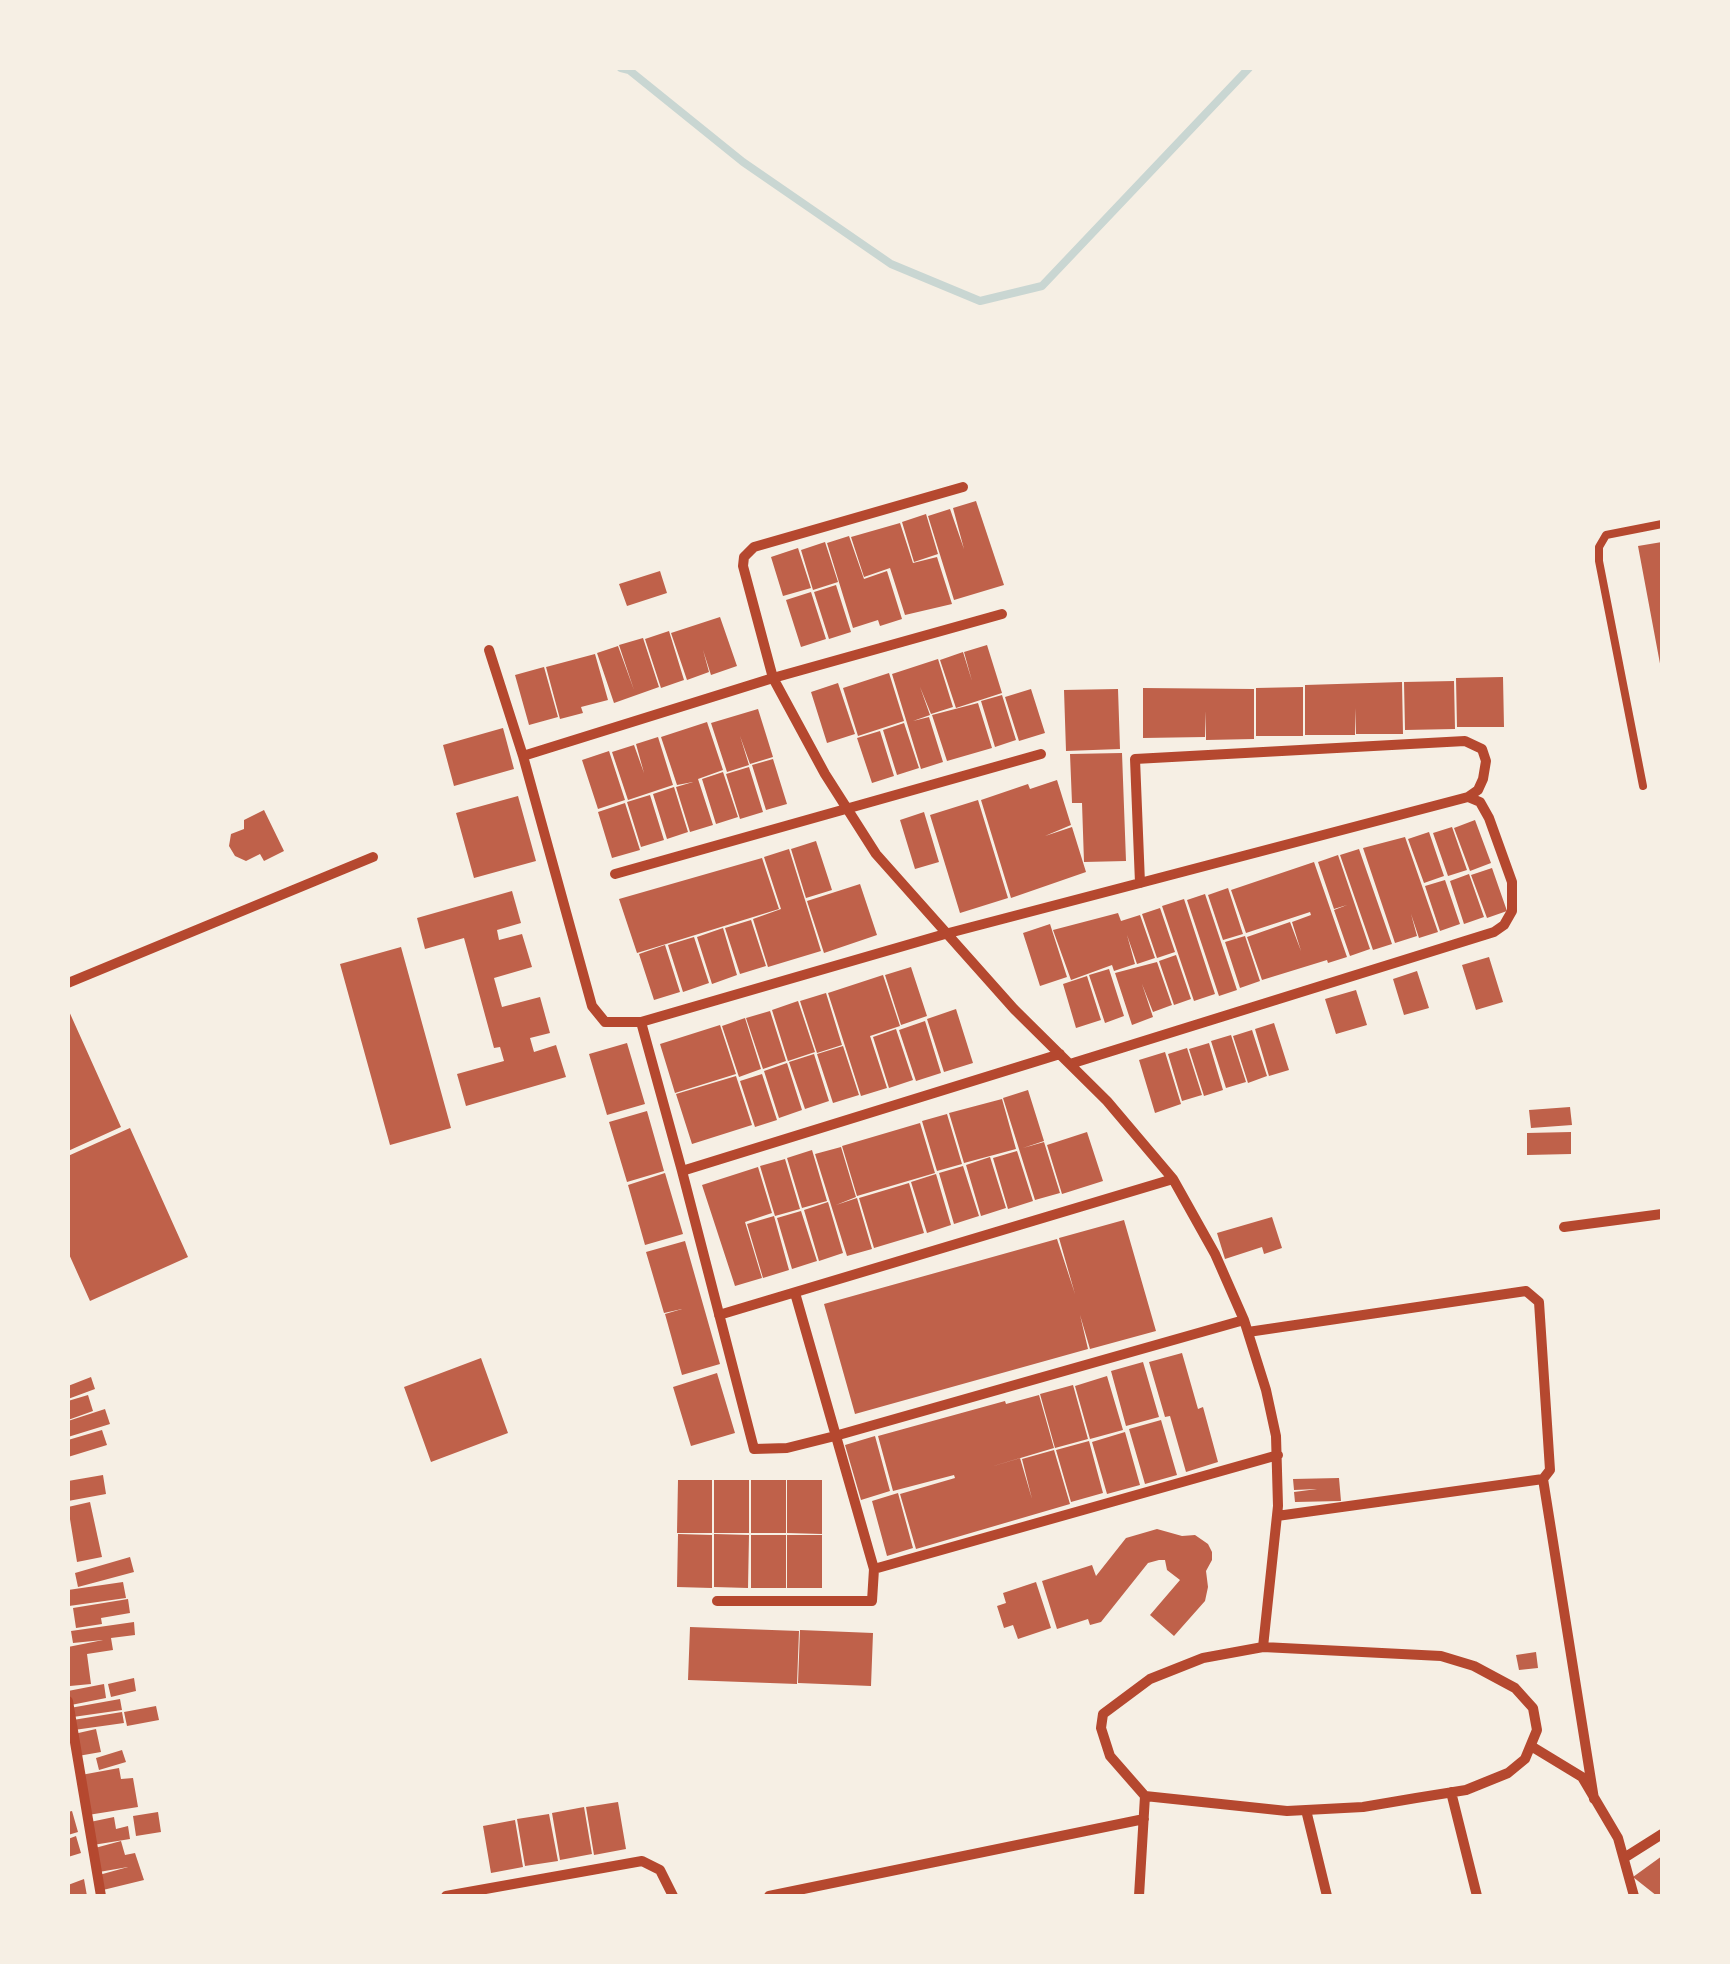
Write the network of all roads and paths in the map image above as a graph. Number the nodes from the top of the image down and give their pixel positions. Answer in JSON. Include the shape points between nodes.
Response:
{"nodes":[{"id":1,"x":963,"y":487,"type":"dead end"},
{"id":2,"x":1662,"y":524,"type":"edge"},
{"id":3,"x":1002,"y":614,"type":"dead end"},
{"id":4,"x":489,"y":650,"type":"dead end"},
{"id":5,"x":773,"y":678,"type":"junction"},
{"id":6,"x":1042,"y":754,"type":"dead end"},
{"id":7,"x":522,"y":756,"type":"junction"},
{"id":8,"x":1643,"y":786,"type":"dead end"},
{"id":9,"x":1468,"y":798,"type":"junction"},
{"id":10,"x":848,"y":809,"type":"junction"},
{"id":11,"x":373,"y":856,"type":"dead end"},
{"id":12,"x":616,"y":874,"type":"dead end"},
{"id":13,"x":1140,"y":883,"type":"junction"},
{"id":14,"x":945,"y":934,"type":"junction"},
{"id":15,"x":68,"y":984,"type":"edge"},
{"id":16,"x":641,"y":1022,"type":"junction"},
{"id":17,"x":1060,"y":1054,"type":"junction"},
{"id":18,"x":1070,"y":1064,"type":"junction"},
{"id":19,"x":682,"y":1170,"type":"junction"},
{"id":20,"x":1173,"y":1180,"type":"junction"},
{"id":21,"x":1662,"y":1214,"type":"edge"},
{"id":22,"x":1564,"y":1226,"type":"dead end"},
{"id":23,"x":795,"y":1292,"type":"junction"},
{"id":24,"x":719,"y":1315,"type":"junction"},
{"id":25,"x":1246,"y":1326,"type":"junction"},
{"id":26,"x":836,"y":1436,"type":"junction"},
{"id":27,"x":1278,"y":1455,"type":"junction"},
{"id":28,"x":1543,"y":1479,"type":"junction"},
{"id":29,"x":1277,"y":1516,"type":"junction"},
{"id":30,"x":874,"y":1569,"type":"junction"},
{"id":31,"x":716,"y":1601,"type":"dead end"},
{"id":32,"x":1263,"y":1647,"type":"junction"},
{"id":33,"x":68,"y":1701,"type":"edge"},
{"id":34,"x":1531,"y":1746,"type":"junction"},
{"id":35,"x":1451,"y":1792,"type":"junction"},
{"id":36,"x":1145,"y":1796,"type":"junction"},
{"id":37,"x":1594,"y":1799,"type":"junction"},
{"id":38,"x":1306,"y":1810,"type":"junction"},
{"id":39,"x":1144,"y":1819,"type":"junction"},
{"id":40,"x":1662,"y":1834,"type":"edge"},
{"id":41,"x":1624,"y":1858,"type":"junction"},
{"id":42,"x":101,"y":1896,"type":"edge"},
{"id":43,"x":446,"y":1896,"type":"edge"},
{"id":44,"x":673,"y":1896,"type":"edge"},
{"id":45,"x":769,"y":1896,"type":"edge"},
{"id":46,"x":1139,"y":1896,"type":"edge"},
{"id":47,"x":1327,"y":1896,"type":"edge"},
{"id":48,"x":1477,"y":1896,"type":"edge"},
{"id":49,"x":1634,"y":1896,"type":"edge"}],
"edges":[{"from":1,"to":5,"type":"street","via":[[749,550],[744,566]]},
{"from":2,"to":8,"type":"lane","via":[[1606,536],[1599,547]]},
{"from":3,"to":5,"type":"street"},
{"from":4,"to":7,"type":"street"},
{"from":5,"to":7,"type":"street"},
{"from":5,"to":10,"type":"street"},
{"from":6,"to":10,"type":"street"},
{"from":7,"to":16,"type":"street","via":[[592,1006],[605,1022]]},
{"from":9,"to":13,"type":"street"},
{"from":9,"to":13,"type":"street","via":[[1478,790],[1486,761],[1482,748],[1465,741],[1135,759]]},
{"from":9,"to":18,"type":"street","via":[[1480,802],[1489,818],[1512,882],[1512,911],[1494,932]]},
{"from":10,"to":12,"type":"street"},
{"from":10,"to":14,"type":"street","via":[[876,854]]},
{"from":11,"to":15,"type":"street"},
{"from":13,"to":14,"type":"street"},
{"from":14,"to":16,"type":"street"},
{"from":14,"to":17,"type":"street"},
{"from":16,"to":19,"type":"street"},
{"from":17,"to":18,"type":"street"},
{"from":17,"to":19,"type":"street"},
{"from":18,"to":20,"type":"street"},
{"from":19,"to":24,"type":"street"},
{"from":20,"to":23,"type":"street"},
{"from":20,"to":25,"type":"street"},
{"from":21,"to":22,"type":"street"},
{"from":23,"to":24,"type":"street"},
{"from":23,"to":26,"type":"street"},
{"from":24,"to":26,"type":"street","via":[[754,1449]]},
{"from":25,"to":26,"type":"street"},
{"from":25,"to":27,"type":"street"},
{"from":25,"to":28,"type":"street","via":[[1532,1293],[1539,1302],[1550,1470]]},
{"from":26,"to":30,"type":"street"},
{"from":27,"to":29,"type":"street"},
{"from":27,"to":30,"type":"street"},
{"from":28,"to":29,"type":"street"},
{"from":28,"to":37,"type":"street"},
{"from":29,"to":32,"type":"street"},
{"from":30,"to":31,"type":"street","via":[[872,1601]]},
{"from":32,"to":34,"type":"street","via":[[1441,1656],[1474,1666],[1515,1688],[1532,1708],[1538,1730]]},
{"from":32,"to":36,"type":"street","via":[[1203,1658],[1150,1679],[1103,1714],[1110,1756]]},
{"from":33,"to":42,"type":"street"},
{"from":34,"to":35,"type":"street","via":[[1508,1773]]},
{"from":34,"to":37,"type":"street","via":[[1582,1777]]},
{"from":35,"to":38,"type":"street"},
{"from":35,"to":48,"type":"street"},
{"from":36,"to":38,"type":"street"},
{"from":36,"to":39,"type":"street"},
{"from":37,"to":41,"type":"street"},
{"from":38,"to":47,"type":"street"},
{"from":39,"to":45,"type":"street"},
{"from":39,"to":46,"type":"street"},
{"from":40,"to":41,"type":"street"},
{"from":41,"to":49,"type":"street"},
{"from":43,"to":44,"type":"street","via":[[642,1862],[660,1870]]}]}
